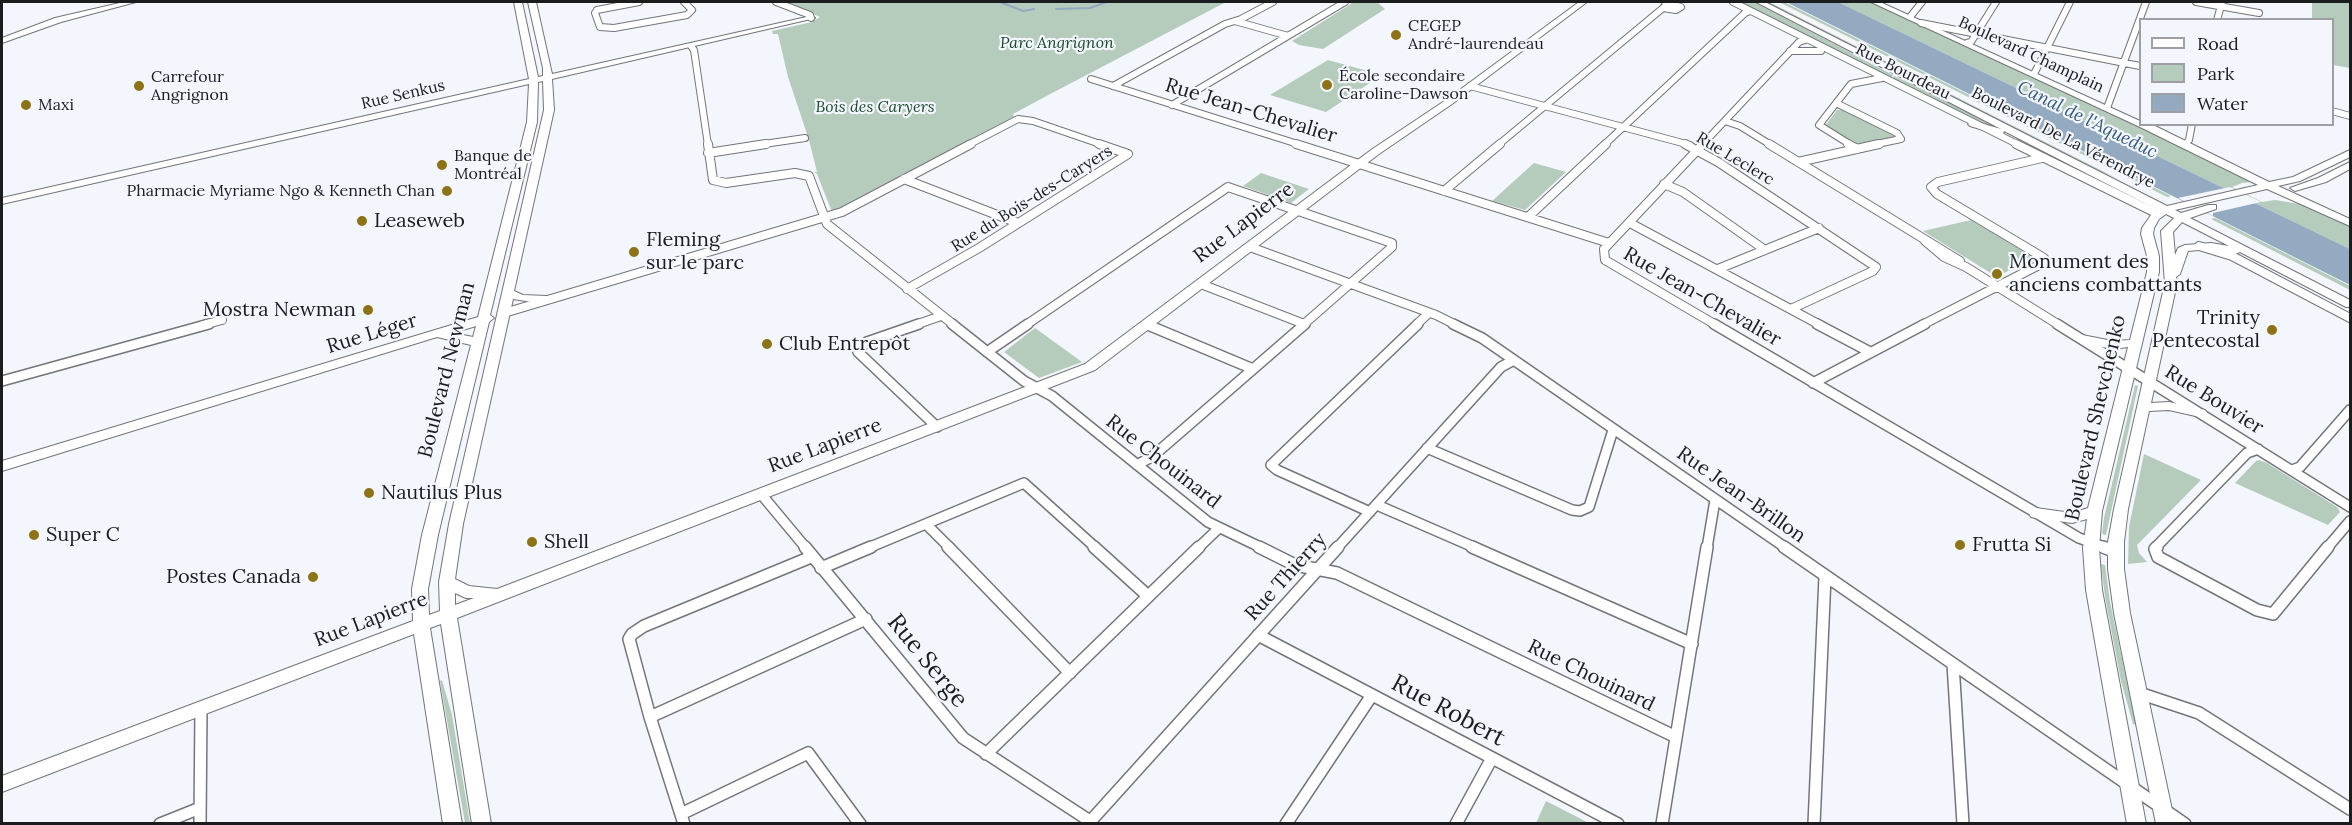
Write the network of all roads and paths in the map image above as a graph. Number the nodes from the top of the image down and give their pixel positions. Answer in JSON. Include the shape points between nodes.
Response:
{"nodes":[{"id":1,"x":112,"y":2,"type":"edge"},
{"id":2,"x":132,"y":2,"type":"edge"},
{"id":3,"x":518,"y":2,"type":"edge"},
{"id":4,"x":532,"y":2,"type":"edge"},
{"id":5,"x":639,"y":2,"type":"edge"},
{"id":6,"x":684,"y":2,"type":"edge"},
{"id":7,"x":776,"y":2,"type":"edge"},
{"id":8,"x":1272,"y":2,"type":"edge"},
{"id":9,"x":1345,"y":2,"type":"edge"},
{"id":10,"x":1583,"y":2,"type":"edge"},
{"id":11,"x":1733,"y":2,"type":"edge"},
{"id":12,"x":1760,"y":2,"type":"edge"},
{"id":13,"x":1774,"y":2,"type":"edge"},
{"id":14,"x":1875,"y":2,"type":"edge"},
{"id":15,"x":1922,"y":2,"type":"edge"},
{"id":16,"x":1996,"y":2,"type":"edge"},
{"id":17,"x":2070,"y":2,"type":"edge"},
{"id":18,"x":2146,"y":2,"type":"edge"},
{"id":19,"x":2196,"y":2,"type":"edge"},
{"id":20,"x":1665,"y":4,"type":"edge"},
{"id":21,"x":2221,"y":4,"type":"edge"},
{"id":22,"x":1750,"y":11,"type":"junction"},
{"id":23,"x":2259,"y":13,"type":"dead end"},
{"id":24,"x":1910,"y":17,"type":"junction"},
{"id":25,"x":811,"y":18,"type":"joint"},
{"id":26,"x":2140,"y":18,"type":"edge"},
{"id":27,"x":1235,"y":21,"type":"junction"},
{"id":28,"x":2139,"y":21,"type":"edge"},
{"id":29,"x":1921,"y":22,"type":"junction"},
{"id":30,"x":1977,"y":33,"type":"junction"},
{"id":31,"x":2,"y":35,"type":"edge"},
{"id":32,"x":1288,"y":36,"type":"junction"},
{"id":33,"x":1804,"y":39,"type":"junction"},
{"id":34,"x":2,"y":41,"type":"edge"},
{"id":35,"x":1967,"y":43,"type":"junction"},
{"id":36,"x":691,"y":46,"type":"junction"},
{"id":37,"x":2047,"y":47,"type":"junction"},
{"id":38,"x":1790,"y":51,"type":"junction"},
{"id":39,"x":1833,"y":54,"type":"junction"},
{"id":40,"x":2124,"y":63,"type":"junction"},
{"id":41,"x":2139,"y":66,"type":"edge"},
{"id":42,"x":548,"y":73,"type":"junction"},
{"id":43,"x":2034,"y":74,"type":"junction"},
{"id":44,"x":1882,"y":78,"type":"junction"},
{"id":45,"x":1091,"y":79,"type":"dead end"},
{"id":46,"x":534,"y":86,"type":"junction"},
{"id":47,"x":1113,"y":86,"type":"junction"},
{"id":48,"x":1470,"y":86,"type":"junction"},
{"id":49,"x":1836,"y":103,"type":"junction"},
{"id":50,"x":1172,"y":105,"type":"junction"},
{"id":51,"x":1545,"y":106,"type":"junction"},
{"id":52,"x":2107,"y":108,"type":"junction"},
{"id":53,"x":2334,"y":112,"type":"edge"},
{"id":54,"x":2350,"y":116,"type":"edge"},
{"id":55,"x":1725,"y":121,"type":"junction"},
{"id":56,"x":2139,"y":123,"type":"edge"},
{"id":57,"x":1973,"y":124,"type":"junction"},
{"id":58,"x":2145,"y":126,"type":"edge"},
{"id":59,"x":2192,"y":126,"type":"edge"},
{"id":60,"x":1623,"y":127,"type":"junction"},
{"id":61,"x":805,"y":138,"type":"dead end"},
{"id":62,"x":2034,"y":141,"type":"junction"},
{"id":63,"x":2185,"y":145,"type":"junction"},
{"id":64,"x":1857,"y":149,"type":"junction"},
{"id":65,"x":1698,"y":150,"type":"junction"},
{"id":66,"x":708,"y":153,"type":"junction"},
{"id":67,"x":2350,"y":153,"type":"edge"},
{"id":68,"x":2042,"y":158,"type":"junction"},
{"id":69,"x":1798,"y":162,"type":"junction"},
{"id":70,"x":1359,"y":164,"type":"junction"},
{"id":71,"x":2350,"y":165,"type":"edge"},
{"id":72,"x":904,"y":179,"type":"junction"},
{"id":73,"x":2322,"y":180,"type":"junction"},
{"id":74,"x":1664,"y":184,"type":"junction"},
{"id":75,"x":2277,"y":190,"type":"junction"},
{"id":76,"x":1444,"y":191,"type":"junction"},
{"id":77,"x":2,"y":201,"type":"edge"},
{"id":78,"x":2310,"y":202,"type":"junction"},
{"id":79,"x":1298,"y":210,"type":"junction"},
{"id":80,"x":2180,"y":210,"type":"junction"},
{"id":81,"x":1528,"y":217,"type":"junction"},
{"id":82,"x":823,"y":218,"type":"junction"},
{"id":83,"x":2350,"y":220,"type":"edge"},
{"id":84,"x":1630,"y":223,"type":"junction"},
{"id":85,"x":1018,"y":224,"type":"junction"},
{"id":86,"x":1819,"y":228,"type":"junction"},
{"id":87,"x":1609,"y":243,"type":"junction"},
{"id":88,"x":2199,"y":246,"type":"junction"},
{"id":89,"x":1250,"y":247,"type":"junction"},
{"id":90,"x":1764,"y":250,"type":"junction"},
{"id":91,"x":2263,"y":259,"type":"junction"},
{"id":92,"x":1718,"y":269,"type":"junction"},
{"id":93,"x":2170,"y":283,"type":"junction"},
{"id":94,"x":1201,"y":284,"type":"junction"},
{"id":95,"x":1350,"y":284,"type":"junction"},
{"id":96,"x":1998,"y":287,"type":"junction"},
{"id":97,"x":907,"y":289,"type":"junction"},
{"id":98,"x":509,"y":293,"type":"junction"},
{"id":99,"x":2350,"y":294,"type":"edge"},
{"id":100,"x":546,"y":300,"type":"junction"},
{"id":101,"x":2350,"y":304,"type":"edge"},
{"id":102,"x":1791,"y":309,"type":"junction"},
{"id":103,"x":504,"y":313,"type":"junction"},
{"id":104,"x":1429,"y":313,"type":"junction"},
{"id":105,"x":941,"y":316,"type":"junction"},
{"id":106,"x":2350,"y":318,"type":"edge"},
{"id":107,"x":222,"y":320,"type":"dead end"},
{"id":108,"x":483,"y":320,"type":"junction"},
{"id":109,"x":1304,"y":324,"type":"junction"},
{"id":110,"x":1148,"y":325,"type":"junction"},
{"id":111,"x":437,"y":334,"type":"junction"},
{"id":112,"x":2082,"y":339,"type":"junction"},
{"id":113,"x":477,"y":343,"type":"junction"},
{"id":114,"x":2136,"y":343,"type":"junction"},
{"id":115,"x":987,"y":351,"type":"junction"},
{"id":116,"x":1870,"y":352,"type":"junction"},
{"id":117,"x":1514,"y":360,"type":"junction"},
{"id":118,"x":1253,"y":369,"type":"junction"},
{"id":119,"x":2129,"y":369,"type":"junction"},
{"id":120,"x":2148,"y":380,"type":"junction"},
{"id":121,"x":2,"y":381,"type":"edge"},
{"id":122,"x":1813,"y":383,"type":"junction"},
{"id":123,"x":1036,"y":388,"type":"junction"},
{"id":124,"x":2143,"y":407,"type":"junction"},
{"id":125,"x":2350,"y":410,"type":"edge"},
{"id":126,"x":2200,"y":413,"type":"junction"},
{"id":127,"x":937,"y":427,"type":"junction"},
{"id":128,"x":1613,"y":430,"type":"junction"},
{"id":129,"x":1427,"y":448,"type":"junction"},
{"id":130,"x":2258,"y":449,"type":"junction"},
{"id":131,"x":1137,"y":465,"type":"junction"},
{"id":132,"x":2,"y":466,"type":"edge"},
{"id":133,"x":2292,"y":470,"type":"junction"},
{"id":134,"x":761,"y":494,"type":"junction"},
{"id":135,"x":1715,"y":500,"type":"junction"},
{"id":136,"x":2350,"y":507,"type":"edge"},
{"id":137,"x":1373,"y":508,"type":"junction"},
{"id":138,"x":2096,"y":511,"type":"junction"},
{"id":139,"x":2036,"y":513,"type":"junction"},
{"id":140,"x":2350,"y":521,"type":"edge"},
{"id":141,"x":926,"y":524,"type":"junction"},
{"id":142,"x":1220,"y":528,"type":"junction"},
{"id":143,"x":2091,"y":544,"type":"junction"},
{"id":144,"x":2116,"y":552,"type":"junction"},
{"id":145,"x":811,"y":557,"type":"junction"},
{"id":146,"x":821,"y":568,"type":"junction"},
{"id":147,"x":1318,"y":569,"type":"junction"},
{"id":148,"x":1825,"y":577,"type":"junction"},
{"id":149,"x":447,"y":582,"type":"junction"},
{"id":150,"x":499,"y":595,"type":"junction"},
{"id":151,"x":1148,"y":596,"type":"junction"},
{"id":152,"x":447,"y":615,"type":"junction"},
{"id":153,"x":866,"y":619,"type":"junction"},
{"id":154,"x":421,"y":625,"type":"junction"},
{"id":155,"x":1258,"y":635,"type":"junction"},
{"id":156,"x":1692,"y":644,"type":"junction"},
{"id":157,"x":1953,"y":664,"type":"junction"},
{"id":158,"x":1070,"y":673,"type":"junction"},
{"id":159,"x":2139,"y":693,"type":"junction"},
{"id":160,"x":1372,"y":695,"type":"junction"},
{"id":161,"x":201,"y":708,"type":"junction"},
{"id":162,"x":650,"y":717,"type":"junction"},
{"id":163,"x":1676,"y":737,"type":"junction"},
{"id":164,"x":986,"y":754,"type":"junction"},
{"id":165,"x":1492,"y":758,"type":"junction"},
{"id":166,"x":2,"y":784,"type":"edge"},
{"id":167,"x":2129,"y":786,"type":"junction"},
{"id":168,"x":200,"y":808,"type":"junction"},
{"id":169,"x":2350,"y":809,"type":"edge"},
{"id":170,"x":2165,"y":816,"type":"edge"},
{"id":171,"x":682,"y":819,"type":"edge"},
{"id":172,"x":1089,"y":822,"type":"edge"},
{"id":173,"x":160,"y":824,"type":"edge"},
{"id":174,"x":200,"y":824,"type":"edge"},
{"id":175,"x":453,"y":824,"type":"edge"},
{"id":176,"x":482,"y":824,"type":"edge"},
{"id":177,"x":860,"y":824,"type":"edge"},
{"id":178,"x":1286,"y":824,"type":"edge"},
{"id":179,"x":1456,"y":824,"type":"edge"},
{"id":180,"x":1618,"y":824,"type":"edge"},
{"id":181,"x":1662,"y":824,"type":"edge"},
{"id":182,"x":1814,"y":824,"type":"edge"},
{"id":183,"x":1963,"y":824,"type":"edge"},
{"id":184,"x":2137,"y":824,"type":"edge"},
{"id":185,"x":2185,"y":824,"type":"edge"}],
"edges":[{"from":1,"to":31,"type":"main road"},
{"from":2,"to":34,"type":"main road","via":[[64,18]]},
{"from":3,"to":46,"type":"main road","name":"Boulevard Newman"},
{"from":4,"to":42,"type":"main road"},
{"from":5,"to":6,"type":"street","via":[[597,10],[600,27],[687,15],[692,10]]},
{"from":7,"to":25,"type":"street"},
{"from":8,"to":27,"type":"street"},
{"from":9,"to":32,"type":"street"},
{"from":10,"to":48,"type":"main road","name":"Rue Lapierre"},
{"from":11,"to":22,"type":"street","name":"Rue Bourdeau"},
{"from":12,"to":62,"type":"main road","name":"Boulevard De La Vérendrye"},
{"from":13,"to":80,"type":"main road","name":"Boulevard De La Vérendrye"},
{"from":14,"to":24,"type":"main road","name":"Boulevard Champlain"},
{"from":15,"to":24,"type":"street"},
{"from":16,"to":30,"type":"street"},
{"from":17,"to":37,"type":"street"},
{"from":18,"to":26,"type":"street"},
{"from":19,"to":21,"type":"street"},
{"from":20,"to":51,"type":"street"},
{"from":21,"to":23,"type":"street"},
{"from":22,"to":33,"type":"street","name":"Rue Bourdeau"},
{"from":22,"to":60,"type":"street"},
{"from":24,"to":29,"type":"main road","name":"Boulevard Champlain"},
{"from":25,"to":36,"type":"main road"},
{"from":27,"to":32,"type":"street"},
{"from":27,"to":47,"type":"street"},
{"from":28,"to":40,"type":"street"},
{"from":29,"to":30,"type":"street"},
{"from":29,"to":35,"type":"main road","name":"Boulevard Champlain"},
{"from":30,"to":35,"type":"street"},
{"from":30,"to":37,"type":"street"},
{"from":32,"to":50,"type":"street"},
{"from":33,"to":38,"type":"street"},
{"from":33,"to":39,"type":"street","name":"Rue Bourdeau"},
{"from":35,"to":43,"type":"main road","name":"Boulevard Champlain"},
{"from":36,"to":42,"type":"main road","via":[[575,72]]},
{"from":36,"to":66,"type":"street","name":"Rue Chouinard"},
{"from":37,"to":40,"type":"street"},
{"from":37,"to":43,"type":"street"},
{"from":38,"to":39,"type":"street","via":[[1809,49]]},
{"from":38,"to":55,"type":"street"},
{"from":39,"to":44,"type":"street","name":"Rue Bourdeau"},
{"from":40,"to":41,"type":"street"},
{"from":40,"to":52,"type":"street"},
{"from":42,"to":46,"type":"main road"},
{"from":42,"to":98,"type":"main road","via":[[547,126]]},
{"from":43,"to":52,"type":"main road","name":"Boulevard Champlain"},
{"from":44,"to":49,"type":"street","via":[[1851,84]]},
{"from":44,"to":57,"type":"street","name":"Rue Bourdeau"},
{"from":45,"to":47,"type":"street","name":"Rue Jean-Chevalier"},
{"from":46,"to":77,"type":"main road","name":"Rue Senkus","via":[[503,87]]},
{"from":46,"to":108,"type":"main road","name":"Boulevard Newman","via":[[532,122]]},
{"from":47,"to":50,"type":"street","name":"Rue Jean-Chevalier"},
{"from":48,"to":51,"type":"street","name":"Rue Leclerc"},
{"from":48,"to":70,"type":"main road","name":"Rue Lapierre"},
{"from":49,"to":64,"type":"street","via":[[1820,127]]},
{"from":49,"to":64,"type":"street","via":[[1901,136]]},
{"from":50,"to":70,"type":"street","name":"Rue Jean-Chevalier"},
{"from":51,"to":60,"type":"street","name":"Rue Leclerc"},
{"from":51,"to":76,"type":"street"},
{"from":52,"to":56,"type":"main road","name":"Boulevard Champlain"},
{"from":53,"to":54,"type":"street"},
{"from":55,"to":65,"type":"street"},
{"from":55,"to":69,"type":"street","name":"Rue Bouvier"},
{"from":57,"to":62,"type":"main road"},
{"from":57,"to":68,"type":"street","name":"Rue Bourdeau"},
{"from":58,"to":63,"type":"main road","name":"Boulevard Champlain"},
{"from":59,"to":63,"type":"street"},
{"from":60,"to":65,"type":"street","name":"Rue Leclerc"},
{"from":60,"to":81,"type":"street"},
{"from":61,"to":66,"type":"street"},
{"from":62,"to":80,"type":"main road","name":"Boulevard De La Vérendrye"},
{"from":63,"to":75,"type":"main road","name":"Boulevard Champlain"},
{"from":64,"to":69,"type":"street"},
{"from":65,"to":74,"type":"street"},
{"from":65,"to":86,"type":"street","name":"Rue Leclerc"},
{"from":66,"to":82,"type":"street","name":"Rue Chouinard","via":[[712,179],[719,182],[793,173],[809,176]]},
{"from":67,"to":75,"type":"main road"},
{"from":68,"to":80,"type":"street","name":"Rue Bourdeau"},
{"from":68,"to":96,"type":"street","via":[[1931,185],[1937,194],[2044,258],[2043,263]]},
{"from":69,"to":96,"type":"street","name":"Rue Bouvier","via":[[1925,241],[1944,257]]},
{"from":70,"to":76,"type":"street","name":"Rue Jean-Chevalier"},
{"from":70,"to":79,"type":"main road","name":"Rue Lapierre"},
{"from":71,"to":73,"type":"main road"},
{"from":72,"to":82,"type":"street","name":"Rue du Bois-des-Caryers"},
{"from":72,"to":85,"type":"street"},
{"from":72,"to":85,"type":"street","name":"Rue du Bois-des-Caryers","via":[[1020,119],[1128,154]]},
{"from":73,"to":75,"type":"main road"},
{"from":73,"to":78,"type":"main road","via":[[2311,192]]},
{"from":74,"to":84,"type":"street"},
{"from":74,"to":90,"type":"street","via":[[1683,192]]},
{"from":75,"to":78,"type":"main road"},
{"from":75,"to":78,"type":"main road","name":"Boulevard Champlain"},
{"from":75,"to":80,"type":"main road","via":[[2256,198]]},
{"from":75,"to":80,"type":"main road","via":[[2243,192]]},
{"from":76,"to":81,"type":"street","name":"Rue Jean-Chevalier"},
{"from":78,"to":83,"type":"main road","name":"Boulevard Champlain"},
{"from":79,"to":89,"type":"main road","name":"Rue Lapierre"},
{"from":79,"to":95,"type":"street","via":[[1390,243],[1392,247]]},
{"from":79,"to":115,"type":"street","via":[[1228,188]]},
{"from":80,"to":91,"type":"main road","name":"Boulevard De La Vérendrye"},
{"from":80,"to":93,"type":"main road","via":[[2166,234]]},
{"from":80,"to":99,"type":"main road","name":"Boulevard De La Vérendrye"},
{"from":80,"to":114,"type":"main road","name":"Boulevard Shevchenko","via":[[2151,222],[2147,231],[2154,268]]},
{"from":81,"to":87,"type":"street","name":"Rue Jean-Chevalier"},
{"from":82,"to":97,"type":"street","name":"Rue Chouinard"},
{"from":82,"to":100,"type":"street","name":"Rue Léger"},
{"from":84,"to":87,"type":"street"},
{"from":84,"to":92,"type":"street"},
{"from":85,"to":97,"type":"street","name":"Rue du Bois-des-Caryers"},
{"from":86,"to":90,"type":"street"},
{"from":86,"to":102,"type":"street","name":"Rue Leclerc","via":[[1876,269]]},
{"from":87,"to":122,"type":"street","name":"Rue Jean-Chevalier","via":[[1603,252],[1607,262]]},
{"from":88,"to":91,"type":"main road"},
{"from":88,"to":93,"type":"main road","via":[[2182,250]]},
{"from":88,"to":106,"type":"street","via":[[2232,256]]},
{"from":89,"to":94,"type":"main road","name":"Rue Lapierre"},
{"from":89,"to":95,"type":"street","name":"Rue Jean-Brillon"},
{"from":90,"to":92,"type":"street"},
{"from":91,"to":101,"type":"main road","name":"Boulevard De La Vérendrye"},
{"from":92,"to":102,"type":"street"},
{"from":93,"to":120,"type":"main road"},
{"from":94,"to":109,"type":"street"},
{"from":94,"to":110,"type":"main road","name":"Rue Lapierre"},
{"from":95,"to":104,"type":"street","name":"Rue Jean-Brillon"},
{"from":95,"to":109,"type":"street"},
{"from":96,"to":112,"type":"street","name":"Rue Bouvier"},
{"from":96,"to":116,"type":"street"},
{"from":97,"to":105,"type":"street","name":"Rue Chouinard"},
{"from":98,"to":100,"type":"main road"},
{"from":98,"to":103,"type":"main road"},
{"from":100,"to":103,"type":"street","name":"Rue Léger"},
{"from":102,"to":116,"type":"street"},
{"from":103,"to":108,"type":"main road","name":"Rue Léger"},
{"from":103,"to":149,"type":"main road","via":[[456,524]]},
{"from":104,"to":117,"type":"street","name":"Rue Jean-Brillon","via":[[1467,330]]},
{"from":104,"to":137,"type":"street","via":[[1271,465]]},
{"from":105,"to":115,"type":"street","name":"Rue Chouinard"},
{"from":105,"to":127,"type":"street","via":[[867,342],[858,352]]},
{"from":107,"to":121,"type":"street"},
{"from":108,"to":111,"type":"main road","name":"Rue Léger"},
{"from":108,"to":113,"type":"main road","name":"Boulevard Newman"},
{"from":109,"to":118,"type":"street"},
{"from":110,"to":118,"type":"street"},
{"from":110,"to":123,"type":"main road","name":"Rue Lapierre","via":[[1094,365]]},
{"from":111,"to":113,"type":"main road"},
{"from":111,"to":132,"type":"main road","name":"Rue Léger"},
{"from":112,"to":114,"type":"main road","via":[[2113,345]]},
{"from":112,"to":119,"type":"street","name":"Rue Bouvier"},
{"from":113,"to":154,"type":"main road","name":"Boulevard Newman","via":[[425,554],[420,589]]},
{"from":114,"to":119,"type":"main road","name":"Boulevard Shevchenko"},
{"from":115,"to":123,"type":"street","name":"Rue Chouinard"},
{"from":116,"to":122,"type":"street"},
{"from":117,"to":128,"type":"street","name":"Rue Jean-Brillon"},
{"from":117,"to":129,"type":"street","name":"Rue Thierry","via":[[1501,367]]},
{"from":118,"to":131,"type":"street","via":[[1153,456]]},
{"from":119,"to":120,"type":"street","name":"Rue Bouvier"},
{"from":119,"to":138,"type":"main road","name":"Boulevard Shevchenko"},
{"from":120,"to":124,"type":"main road"},
{"from":120,"to":126,"type":"street","name":"Rue Bouvier"},
{"from":122,"to":139,"type":"street","name":"Rue Jean-Chevalier"},
{"from":123,"to":127,"type":"main road","name":"Rue Lapierre"},
{"from":123,"to":131,"type":"street","name":"Rue Chouinard","via":[[1052,396]]},
{"from":124,"to":126,"type":"main road","via":[[2169,406]]},
{"from":124,"to":144,"type":"main road"},
{"from":125,"to":133,"type":"street","via":[[2300,467]]},
{"from":126,"to":130,"type":"street","name":"Rue Bouvier"},
{"from":127,"to":134,"type":"main road","name":"Rue Lapierre"},
{"from":128,"to":129,"type":"street","via":[[1589,507],[1580,511]]},
{"from":128,"to":135,"type":"street","name":"Rue Jean-Brillon"},
{"from":129,"to":137,"type":"street","name":"Rue Thierry"},
{"from":130,"to":133,"type":"street","name":"Rue Bouvier"},
{"from":130,"to":140,"type":"street","via":[[2247,453],[2155,549],[2158,557],[2256,610],[2273,614]]},
{"from":131,"to":142,"type":"street","name":"Rue Chouinard"},
{"from":133,"to":136,"type":"street","name":"Rue Bouvier"},
{"from":134,"to":145,"type":"street","name":"Rue Serge"},
{"from":134,"to":150,"type":"main road","name":"Rue Lapierre"},
{"from":135,"to":148,"type":"street","name":"Rue Jean-Brillon"},
{"from":135,"to":156,"type":"street"},
{"from":137,"to":147,"type":"street","name":"Rue Thierry"},
{"from":137,"to":156,"type":"street"},
{"from":138,"to":139,"type":"main road","via":[[2072,518]]},
{"from":138,"to":143,"type":"main road","name":"Boulevard Shevchenko"},
{"from":139,"to":143,"type":"street","name":"Rue Jean-Chevalier"},
{"from":141,"to":146,"type":"street"},
{"from":141,"to":151,"type":"street","via":[[1024,483]]},
{"from":141,"to":158,"type":"street"},
{"from":142,"to":147,"type":"street","name":"Rue Chouinard","via":[[1295,565]]},
{"from":142,"to":151,"type":"street"},
{"from":143,"to":144,"type":"street","name":"Rue Jean-Chevalier"},
{"from":143,"to":167,"type":"main road","name":"Boulevard Shevchenko","via":[[2094,590]]},
{"from":144,"to":159,"type":"main road","via":[[2120,601]]},
{"from":145,"to":146,"type":"street","name":"Rue Serge"},
{"from":145,"to":162,"type":"street","via":[[632,634],[629,643]]},
{"from":146,"to":153,"type":"street","name":"Rue Serge"},
{"from":147,"to":155,"type":"street","name":"Rue Thierry"},
{"from":147,"to":163,"type":"street","name":"Rue Chouinard","via":[[1337,573]]},
{"from":148,"to":157,"type":"street","name":"Rue Jean-Brillon"},
{"from":148,"to":182,"type":"street"},
{"from":149,"to":150,"type":"main road","via":[[466,592]]},
{"from":149,"to":152,"type":"main road"},
{"from":150,"to":152,"type":"main road","name":"Rue Lapierre"},
{"from":151,"to":158,"type":"street"},
{"from":152,"to":154,"type":"main road","name":"Rue Lapierre"},
{"from":152,"to":176,"type":"main road"},
{"from":153,"to":162,"type":"street"},
{"from":153,"to":164,"type":"street","name":"Rue Serge","via":[[963,738]]},
{"from":154,"to":161,"type":"main road","name":"Rue Lapierre"},
{"from":154,"to":175,"type":"main road","name":"Boulevard Newman"},
{"from":155,"to":160,"type":"street","name":"Rue Robert"},
{"from":155,"to":172,"type":"street","name":"Rue Thierry"},
{"from":156,"to":163,"type":"street"},
{"from":157,"to":167,"type":"street","name":"Rue Jean-Brillon"},
{"from":157,"to":183,"type":"street"},
{"from":158,"to":164,"type":"street"},
{"from":159,"to":169,"type":"street","via":[[2192,710]]},
{"from":159,"to":170,"type":"main road"},
{"from":160,"to":165,"type":"street","name":"Rue Robert"},
{"from":160,"to":178,"type":"street"},
{"from":161,"to":166,"type":"main road","name":"Rue Lapierre"},
{"from":161,"to":168,"type":"street"},
{"from":162,"to":171,"type":"street"},
{"from":163,"to":181,"type":"street"},
{"from":164,"to":172,"type":"street","name":"Rue Serge"},
{"from":165,"to":179,"type":"street"},
{"from":165,"to":180,"type":"street","name":"Rue Robert"},
{"from":167,"to":170,"type":"street","name":"Rue Jean-Brillon"},
{"from":167,"to":184,"type":"main road","name":"Boulevard Shevchenko"},
{"from":168,"to":173,"type":"street"},
{"from":168,"to":174,"type":"street"},
{"from":170,"to":185,"type":"street","name":"Rue Jean-Brillon"},
{"from":171,"to":177,"type":"street","via":[[807,753]]}]}
